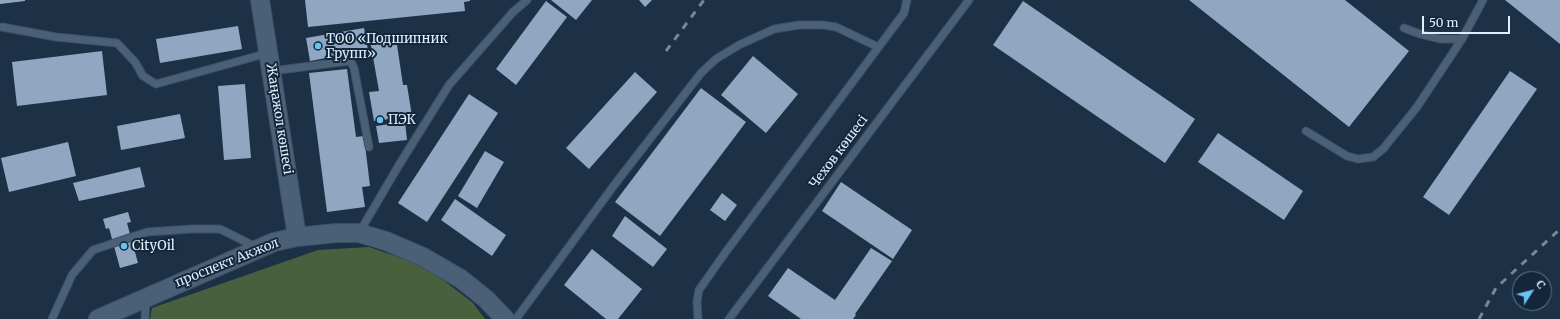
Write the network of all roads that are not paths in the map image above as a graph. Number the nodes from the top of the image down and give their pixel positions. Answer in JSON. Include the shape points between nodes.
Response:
{"nodes":[{"id":1,"x":260,"y":0,"type":"edge"},
{"id":2,"x":527,"y":0,"type":"edge"},
{"id":3,"x":908,"y":0,"type":"edge"},
{"id":4,"x":969,"y":0,"type":"edge"},
{"id":5,"x":1483,"y":0,"type":"edge"},
{"id":6,"x":2,"y":27,"type":"dead end"},
{"id":7,"x":1404,"y":28,"type":"dead end"},
{"id":8,"x":1462,"y":39,"type":"junction"},
{"id":9,"x":878,"y":47,"type":"junction"},
{"id":10,"x":268,"y":53,"type":"junction"},
{"id":11,"x":272,"y":71,"type":"junction"},
{"id":12,"x":1306,"y":131,"type":"dead end"},
{"id":13,"x":369,"y":147,"type":"dead end"},
{"id":14,"x":359,"y":233,"type":"junction"},
{"id":15,"x":297,"y":237,"type":"junction"},
{"id":16,"x":258,"y":248,"type":"junction"},
{"id":17,"x":146,"y":297,"type":"junction"},
{"id":18,"x":52,"y":319,"type":"edge"},
{"id":19,"x":98,"y":319,"type":"edge"},
{"id":20,"x":145,"y":319,"type":"edge"},
{"id":21,"x":505,"y":319,"type":"edge"},
{"id":22,"x":516,"y":319,"type":"edge"},
{"id":23,"x":698,"y":319,"type":"edge"},
{"id":24,"x":729,"y":319,"type":"edge"}],
"edges":[{"from":1,"to":10,"type":"main road","name":"Жаңажол көшесі"},
{"from":2,"to":14,"type":"lane","via":[[513,12],[449,85]]},
{"from":3,"to":9,"type":"lane","via":[[904,13]]},
{"from":4,"to":24,"type":"lane","name":"Чехов көшесі"},
{"from":5,"to":8,"type":"lane"},
{"from":6,"to":10,"type":"lane","via":[[56,37],[117,43],[135,62],[143,76],[156,84]]},
{"from":7,"to":8,"type":"lane","via":[[1440,39]]},
{"from":8,"to":12,"type":"lane","via":[[1417,107],[1373,157],[1358,159],[1347,156]]},
{"from":9,"to":22,"type":"lane","via":[[836,27],[799,25],[774,29],[716,59],[702,73],[615,184]]},
{"from":9,"to":23,"type":"lane","via":[[699,290]]},
{"from":10,"to":11,"type":"main road","name":"Жаңажол көшесі"},
{"from":11,"to":13,"type":"lane","via":[[351,62]]},
{"from":11,"to":15,"type":"main road","name":"Жаңажол көшесі"},
{"from":14,"to":15,"type":"main road","name":"проспект Акжол"},
{"from":14,"to":21,"type":"main road","name":"проспект Акжол","via":[[424,257],[461,279],[486,299]]},
{"from":15,"to":16,"type":"main road","name":"проспект Акжол"},
{"from":16,"to":17,"type":"main road","name":"проспект Акжол"},
{"from":16,"to":18,"type":"lane","via":[[220,229],[191,229],[147,232],[93,250],[72,276]]},
{"from":17,"to":19,"type":"main road","name":"проспект Акжол"},
{"from":17,"to":20,"type":"lane"}]}
